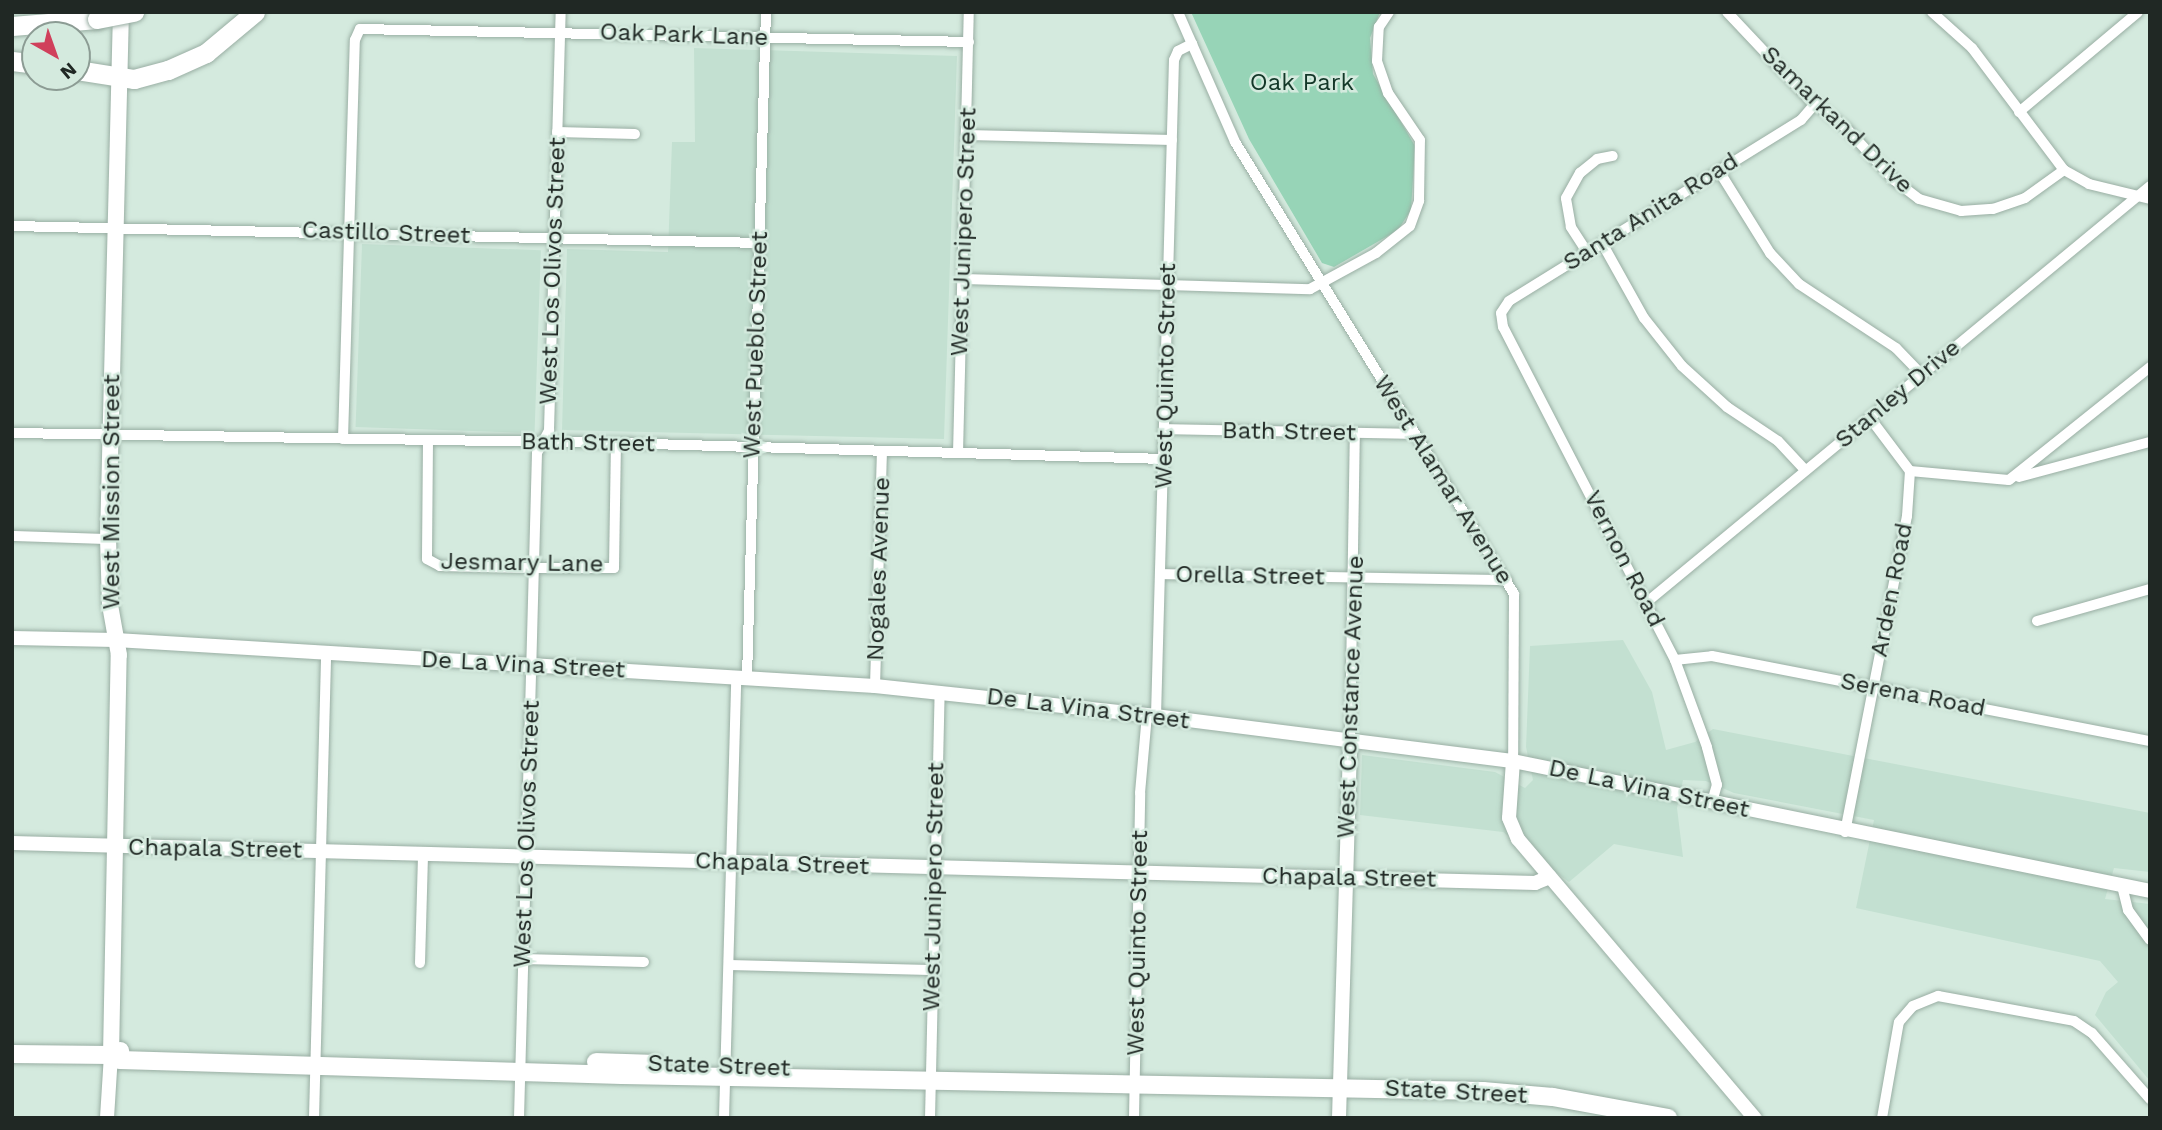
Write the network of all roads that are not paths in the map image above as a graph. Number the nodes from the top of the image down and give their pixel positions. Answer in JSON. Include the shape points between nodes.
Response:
{"nodes":[{"id":1,"x":121,"y":12,"type":"edge"},
{"id":2,"x":134,"y":12,"type":"edge"},
{"id":3,"x":255,"y":12,"type":"edge"},
{"id":4,"x":561,"y":12,"type":"edge"},
{"id":5,"x":766,"y":12,"type":"edge"},
{"id":6,"x":969,"y":12,"type":"edge"},
{"id":7,"x":1178,"y":12,"type":"edge"},
{"id":8,"x":1388,"y":12,"type":"edge"},
{"id":9,"x":1727,"y":12,"type":"edge"},
{"id":10,"x":1932,"y":12,"type":"edge"},
{"id":11,"x":2138,"y":12,"type":"edge"},
{"id":12,"x":12,"y":26,"type":"edge"},
{"id":13,"x":561,"y":32,"type":"junction"},
{"id":14,"x":765,"y":38,"type":"junction"},
{"id":15,"x":969,"y":42,"type":"junction"},
{"id":16,"x":1192,"y":44,"type":"junction"},
{"id":17,"x":91,"y":72,"type":"edge"},
{"id":18,"x":119,"y":77,"type":"junction"},
{"id":19,"x":1815,"y":104,"type":"junction"},
{"id":20,"x":2018,"y":112,"type":"junction"},
{"id":21,"x":557,"y":132,"type":"junction"},
{"id":22,"x":635,"y":134,"type":"dead end"},
{"id":23,"x":967,"y":135,"type":"junction"},
{"id":24,"x":1172,"y":140,"type":"junction"},
{"id":25,"x":1613,"y":156,"type":"dead end"},
{"id":26,"x":2064,"y":170,"type":"junction"},
{"id":27,"x":1718,"y":171,"type":"junction"},
{"id":28,"x":2150,"y":186,"type":"edge"},
{"id":29,"x":2144,"y":197,"type":"edge"},
{"id":30,"x":12,"y":226,"type":"edge"},
{"id":31,"x":116,"y":229,"type":"junction"},
{"id":32,"x":350,"y":231,"type":"junction"},
{"id":33,"x":554,"y":237,"type":"junction"},
{"id":34,"x":759,"y":243,"type":"junction"},
{"id":35,"x":1602,"y":243,"type":"junction"},
{"id":36,"x":1587,"y":252,"type":"junction"},
{"id":37,"x":964,"y":279,"type":"junction"},
{"id":38,"x":1168,"y":283,"type":"junction"},
{"id":39,"x":1319,"y":286,"type":"junction"},
{"id":40,"x":1503,"y":327,"type":"joint"},
{"id":41,"x":2150,"y":367,"type":"edge"},
{"id":42,"x":1921,"y":374,"type":"junction"},
{"id":43,"x":1870,"y":418,"type":"junction"},
{"id":44,"x":1164,"y":429,"type":"junction"},
{"id":45,"x":12,"y":433,"type":"edge"},
{"id":46,"x":1355,"y":434,"type":"junction"},
{"id":47,"x":1414,"y":434,"type":"junction"},
{"id":48,"x":111,"y":436,"type":"junction"},
{"id":49,"x":344,"y":439,"type":"junction"},
{"id":50,"x":428,"y":441,"type":"junction"},
{"id":51,"x":2150,"y":442,"type":"edge"},
{"id":52,"x":543,"y":443,"type":"junction"},
{"id":53,"x":617,"y":443,"type":"junction"},
{"id":54,"x":753,"y":447,"type":"junction"},
{"id":55,"x":882,"y":452,"type":"junction"},
{"id":56,"x":958,"y":453,"type":"junction"},
{"id":57,"x":1164,"y":459,"type":"junction"},
{"id":58,"x":1805,"y":470,"type":"junction"},
{"id":59,"x":1910,"y":471,"type":"junction"},
{"id":60,"x":2017,"y":478,"type":"junction"},
{"id":61,"x":12,"y":536,"type":"edge"},
{"id":62,"x":108,"y":539,"type":"junction"},
{"id":63,"x":534,"y":568,"type":"junction"},
{"id":64,"x":1161,"y":573,"type":"junction"},
{"id":65,"x":1354,"y":578,"type":"junction"},
{"id":66,"x":1507,"y":580,"type":"junction"},
{"id":67,"x":2150,"y":589,"type":"edge"},
{"id":68,"x":1647,"y":602,"type":"junction"},
{"id":69,"x":2037,"y":621,"type":"dead end"},
{"id":70,"x":12,"y":638,"type":"edge"},
{"id":71,"x":116,"y":640,"type":"junction"},
{"id":72,"x":326,"y":653,"type":"junction"},
{"id":73,"x":1675,"y":660,"type":"junction"},
{"id":74,"x":531,"y":666,"type":"junction"},
{"id":75,"x":741,"y":678,"type":"junction"},
{"id":76,"x":875,"y":685,"type":"junction"},
{"id":77,"x":1874,"y":687,"type":"junction"},
{"id":78,"x":940,"y":692,"type":"junction"},
{"id":79,"x":1151,"y":716,"type":"junction"},
{"id":80,"x":1350,"y":741,"type":"junction"},
{"id":81,"x":2150,"y":741,"type":"edge"},
{"id":82,"x":1513,"y":761,"type":"junction"},
{"id":83,"x":1712,"y":802,"type":"junction"},
{"id":84,"x":1845,"y":831,"type":"junction"},
{"id":85,"x":12,"y":843,"type":"edge"},
{"id":86,"x":115,"y":847,"type":"junction"},
{"id":87,"x":321,"y":850,"type":"junction"},
{"id":88,"x":423,"y":853,"type":"junction"},
{"id":89,"x":526,"y":856,"type":"junction"},
{"id":90,"x":730,"y":862,"type":"junction"},
{"id":91,"x":933,"y":868,"type":"junction"},
{"id":92,"x":1142,"y":873,"type":"junction"},
{"id":93,"x":1550,"y":877,"type":"junction"},
{"id":94,"x":1346,"y":878,"type":"junction"},
{"id":95,"x":2122,"y":886,"type":"junction"},
{"id":96,"x":2150,"y":891,"type":"edge"},
{"id":97,"x":2150,"y":940,"type":"edge"},
{"id":98,"x":523,"y":959,"type":"junction"},
{"id":99,"x":644,"y":962,"type":"dead end"},
{"id":100,"x":420,"y":963,"type":"dead end"},
{"id":101,"x":729,"y":965,"type":"junction"},
{"id":102,"x":930,"y":970,"type":"junction"},
{"id":103,"x":12,"y":1054,"type":"edge"},
{"id":104,"x":111,"y":1055,"type":"junction"},
{"id":105,"x":316,"y":1061,"type":"junction"},
{"id":106,"x":520,"y":1066,"type":"junction"},
{"id":107,"x":726,"y":1071,"type":"junction"},
{"id":108,"x":932,"y":1078,"type":"junction"},
{"id":109,"x":1135,"y":1081,"type":"junction"},
{"id":110,"x":1334,"y":1086,"type":"junction"},
{"id":111,"x":2150,"y":1099,"type":"edge"},
{"id":112,"x":1593,"y":1111,"type":"edge"},
{"id":113,"x":107,"y":1118,"type":"edge"},
{"id":114,"x":314,"y":1118,"type":"edge"},
{"id":115,"x":519,"y":1118,"type":"edge"},
{"id":116,"x":724,"y":1118,"type":"edge"},
{"id":117,"x":930,"y":1118,"type":"edge"},
{"id":118,"x":1134,"y":1118,"type":"edge"},
{"id":119,"x":1339,"y":1118,"type":"edge"},
{"id":120,"x":1668,"y":1118,"type":"edge"},
{"id":121,"x":1755,"y":1118,"type":"edge"},
{"id":122,"x":1882,"y":1118,"type":"edge"}],
"edges":[{"from":1,"to":18,"type":"main road","name":"West Mission Street"},
{"from":2,"to":12,"type":"highway","bridge":true},
{"from":3,"to":18,"type":"highway","via":[[189,62],[134,79]]},
{"from":4,"to":13,"type":"street","name":"West Los Olivos Street"},
{"from":5,"to":14,"type":"street","name":"West Pueblo Street"},
{"from":6,"to":15,"type":"street","name":"West Junipero Street"},
{"from":7,"to":16,"type":"street","name":"West Alamar Avenue"},
{"from":8,"to":39,"type":"street","via":[[1379,27],[1377,61],[1388,93],[1420,140],[1417,212],[1394,242]]},
{"from":9,"to":19,"type":"street","name":"Samarkand Drive"},
{"from":10,"to":20,"type":"street","via":[[1972,48]]},
{"from":11,"to":20,"type":"street"},
{"from":13,"to":14,"type":"street","name":"Oak Park Lane"},
{"from":13,"to":21,"type":"street","name":"West Los Olivos Street"},
{"from":13,"to":32,"type":"street","name":"Oak Park Lane","via":[[358,31]]},
{"from":14,"to":15,"type":"street","name":"Oak Park Lane"},
{"from":14,"to":34,"type":"street","name":"West Pueblo Street"},
{"from":15,"to":23,"type":"street","name":"West Junipero Street"},
{"from":16,"to":24,"type":"street","name":"West Quinto Street","via":[[1175,55]]},
{"from":16,"to":39,"type":"street","name":"West Alamar Avenue","via":[[1235,142]]},
{"from":17,"to":18,"type":"highway"},
{"from":18,"to":31,"type":"main road","name":"West Mission Street"},
{"from":19,"to":26,"type":"street","name":"Samarkand Drive","via":[[1853,134],[1907,191],[1946,209],[1977,211],[2007,206],[2038,191]]},
{"from":19,"to":27,"type":"street","name":"Santa Anita Road","via":[[1801,120]]},
{"from":20,"to":26,"type":"street"},
{"from":21,"to":22,"type":"street"},
{"from":21,"to":33,"type":"street","name":"West Los Olivos Street"},
{"from":23,"to":24,"type":"street"},
{"from":23,"to":37,"type":"street","name":"West Junipero Street"},
{"from":24,"to":38,"type":"street","name":"West Quinto Street"},
{"from":25,"to":36,"type":"street","via":[[1597,159],[1580,173],[1566,198],[1571,227]]},
{"from":26,"to":29,"type":"street","via":[[2089,184]]},
{"from":27,"to":35,"type":"street","name":"Santa Anita Road"},
{"from":27,"to":42,"type":"street","via":[[1770,253],[1799,284],[1896,348]]},
{"from":28,"to":29,"type":"street","name":"Stanley Drive"},
{"from":29,"to":42,"type":"street","name":"Stanley Drive"},
{"from":30,"to":31,"type":"street","name":"Castillo Street"},
{"from":31,"to":32,"type":"street","name":"Castillo Street"},
{"from":31,"to":48,"type":"main road","name":"West Mission Street"},
{"from":32,"to":33,"type":"street","name":"Castillo Street"},
{"from":32,"to":49,"type":"street"},
{"from":33,"to":34,"type":"street","name":"Castillo Street"},
{"from":33,"to":52,"type":"street","name":"West Los Olivos Street","via":[[549,430]]},
{"from":34,"to":54,"type":"street","name":"West Pueblo Street"},
{"from":35,"to":36,"type":"street","name":"Santa Anita Road"},
{"from":35,"to":58,"type":"street","via":[[1644,317],[1682,366],[1727,407],[1778,441]]},
{"from":36,"to":40,"type":"street","name":"Santa Anita Road","via":[[1505,305],[1500,318]]},
{"from":37,"to":38,"type":"street"},
{"from":37,"to":56,"type":"street","name":"West Junipero Street"},
{"from":38,"to":39,"type":"street"},
{"from":38,"to":44,"type":"street","name":"West Quinto Street"},
{"from":39,"to":47,"type":"street","name":"West Alamar Avenue"},
{"from":40,"to":68,"type":"street","name":"Vernon Road"},
{"from":41,"to":60,"type":"street"},
{"from":42,"to":43,"type":"street","name":"Stanley Drive"},
{"from":43,"to":58,"type":"street","name":"Stanley Drive"},
{"from":43,"to":59,"type":"street"},
{"from":44,"to":46,"type":"street","name":"Bath Street"},
{"from":44,"to":57,"type":"street","name":"West Quinto Street"},
{"from":45,"to":48,"type":"street","name":"Bath Street"},
{"from":46,"to":47,"type":"street","name":"Bath Street"},
{"from":46,"to":65,"type":"street","name":"West Constance Avenue"},
{"from":47,"to":66,"type":"street","name":"West Alamar Avenue"},
{"from":48,"to":49,"type":"street","name":"Bath Street"},
{"from":48,"to":62,"type":"main road","name":"West Mission Street"},
{"from":49,"to":50,"type":"street","name":"Bath Street"},
{"from":50,"to":52,"type":"street","name":"Bath Street"},
{"from":50,"to":63,"type":"street","name":"Jesmary Lane","via":[[427,559],[440,566]]},
{"from":51,"to":60,"type":"street"},
{"from":52,"to":53,"type":"street","name":"Bath Street"},
{"from":52,"to":63,"type":"street","name":"West Los Olivos Street","via":[[537,453]]},
{"from":53,"to":54,"type":"street","name":"Bath Street"},
{"from":53,"to":63,"type":"street","name":"Jesmary Lane","via":[[614,568]]},
{"from":54,"to":55,"type":"street","name":"Bath Street"},
{"from":54,"to":75,"type":"street","name":"West Pueblo Street"},
{"from":55,"to":56,"type":"street","name":"Bath Street"},
{"from":55,"to":76,"type":"street","name":"Nogales Avenue"},
{"from":56,"to":57,"type":"street","name":"Bath Street"},
{"from":57,"to":64,"type":"street","name":"West Quinto Street"},
{"from":58,"to":68,"type":"street","name":"Stanley Drive"},
{"from":59,"to":60,"type":"street","via":[[1999,482]]},
{"from":59,"to":77,"type":"street","name":"Arden Road","via":[[1907,516]]},
{"from":61,"to":62,"type":"street"},
{"from":62,"to":71,"type":"main road","name":"West Mission Street"},
{"from":63,"to":74,"type":"street","name":"West Los Olivos Street"},
{"from":64,"to":65,"type":"street","name":"Orella Street"},
{"from":64,"to":79,"type":"street","name":"West Quinto Street"},
{"from":65,"to":66,"type":"street","name":"Orella Street"},
{"from":65,"to":80,"type":"street","name":"West Constance Avenue"},
{"from":66,"to":82,"type":"street","name":"West Alamar Avenue","via":[[1516,606]]},
{"from":67,"to":69,"type":"street"},
{"from":68,"to":73,"type":"street","name":"Vernon Road"},
{"from":70,"to":71,"type":"street","name":"De La Vina Street"},
{"from":71,"to":72,"type":"street","name":"De La Vina Street"},
{"from":71,"to":86,"type":"main road","name":"West Mission Street"},
{"from":72,"to":74,"type":"street","name":"De La Vina Street"},
{"from":72,"to":87,"type":"street"},
{"from":73,"to":77,"type":"street","name":"Serena Road","via":[[1712,656]]},
{"from":73,"to":83,"type":"street","name":"Vernon Road","via":[[1717,785]]},
{"from":74,"to":75,"type":"street","name":"De La Vina Street"},
{"from":74,"to":89,"type":"street","name":"West Los Olivos Street"},
{"from":75,"to":76,"type":"street","name":"De La Vina Street"},
{"from":75,"to":90,"type":"street","name":"West Pueblo Street"},
{"from":76,"to":78,"type":"street","name":"De La Vina Street"},
{"from":77,"to":81,"type":"street","name":"Serena Road"},
{"from":77,"to":84,"type":"street","name":"Arden Road"},
{"from":78,"to":79,"type":"street","name":"De La Vina Street"},
{"from":78,"to":91,"type":"street","name":"West Junipero Street"},
{"from":79,"to":80,"type":"street","name":"De La Vina Street"},
{"from":79,"to":92,"type":"street","name":"West Quinto Street","via":[[1140,793]]},
{"from":80,"to":82,"type":"street","name":"De La Vina Street"},
{"from":80,"to":94,"type":"street","name":"West Constance Avenue"},
{"from":82,"to":83,"type":"street","name":"De La Vina Street"},
{"from":82,"to":93,"type":"street","name":"West Alamar Avenue","via":[[1512,829]]},
{"from":83,"to":84,"type":"street","name":"De La Vina Street"},
{"from":84,"to":95,"type":"street","name":"De La Vina Street"},
{"from":85,"to":86,"type":"street","name":"Chapala Street"},
{"from":86,"to":87,"type":"street","name":"Chapala Street"},
{"from":86,"to":104,"type":"main road","name":"West Mission Street"},
{"from":87,"to":88,"type":"street","name":"Chapala Street"},
{"from":87,"to":105,"type":"street"},
{"from":88,"to":89,"type":"street","name":"Chapala Street"},
{"from":88,"to":100,"type":"street"},
{"from":89,"to":90,"type":"street","name":"Chapala Street"},
{"from":89,"to":98,"type":"street","name":"West Los Olivos Street"},
{"from":90,"to":91,"type":"street","name":"Chapala Street"},
{"from":90,"to":101,"type":"street","name":"West Pueblo Street"},
{"from":91,"to":92,"type":"street","name":"Chapala Street"},
{"from":91,"to":102,"type":"street","name":"West Junipero Street"},
{"from":92,"to":94,"type":"street","name":"Chapala Street"},
{"from":92,"to":109,"type":"street","name":"West Quinto Street"},
{"from":93,"to":94,"type":"street","name":"Chapala Street","via":[[1535,883]]},
{"from":93,"to":121,"type":"street","name":"West Alamar Avenue"},
{"from":94,"to":110,"type":"street","name":"West Constance Avenue"},
{"from":95,"to":96,"type":"street","name":"De La Vina Street"},
{"from":95,"to":97,"type":"street","via":[[2128,910]]},
{"from":98,"to":99,"type":"street"},
{"from":98,"to":106,"type":"street","name":"West Los Olivos Street"},
{"from":101,"to":102,"type":"street"},
{"from":101,"to":107,"type":"street","name":"West Pueblo Street"},
{"from":102,"to":108,"type":"street","name":"West Junipero Street"},
{"from":103,"to":104,"type":"main road","name":"State Street"},
{"from":104,"to":105,"type":"main road","name":"State Street","via":[[120,1060]]},
{"from":104,"to":113,"type":"street"},
{"from":105,"to":106,"type":"main road","name":"State Street"},
{"from":105,"to":114,"type":"street"},
{"from":106,"to":107,"type":"main road","name":"State Street"},
{"from":106,"to":115,"type":"street","name":"West Los Olivos Street"},
{"from":107,"to":108,"type":"main road","name":"State Street"},
{"from":107,"to":116,"type":"street","name":"West Pueblo Street"},
{"from":108,"to":109,"type":"main road","name":"State Street"},
{"from":108,"to":117,"type":"street","name":"West Junipero Street"},
{"from":109,"to":110,"type":"main road","name":"State Street","via":[[1315,1091]]},
{"from":109,"to":118,"type":"street","name":"West Quinto Street"},
{"from":110,"to":112,"type":"main road","name":"State Street","via":[[1483,1091]]},
{"from":110,"to":119,"type":"street","name":"West Constance Avenue"},
{"from":111,"to":122,"type":"street","via":[[2092,1033],[2074,1021],[1938,996],[1913,1006],[1899,1021]]},
{"from":112,"to":120,"type":"main road","name":"State Street"}]}
